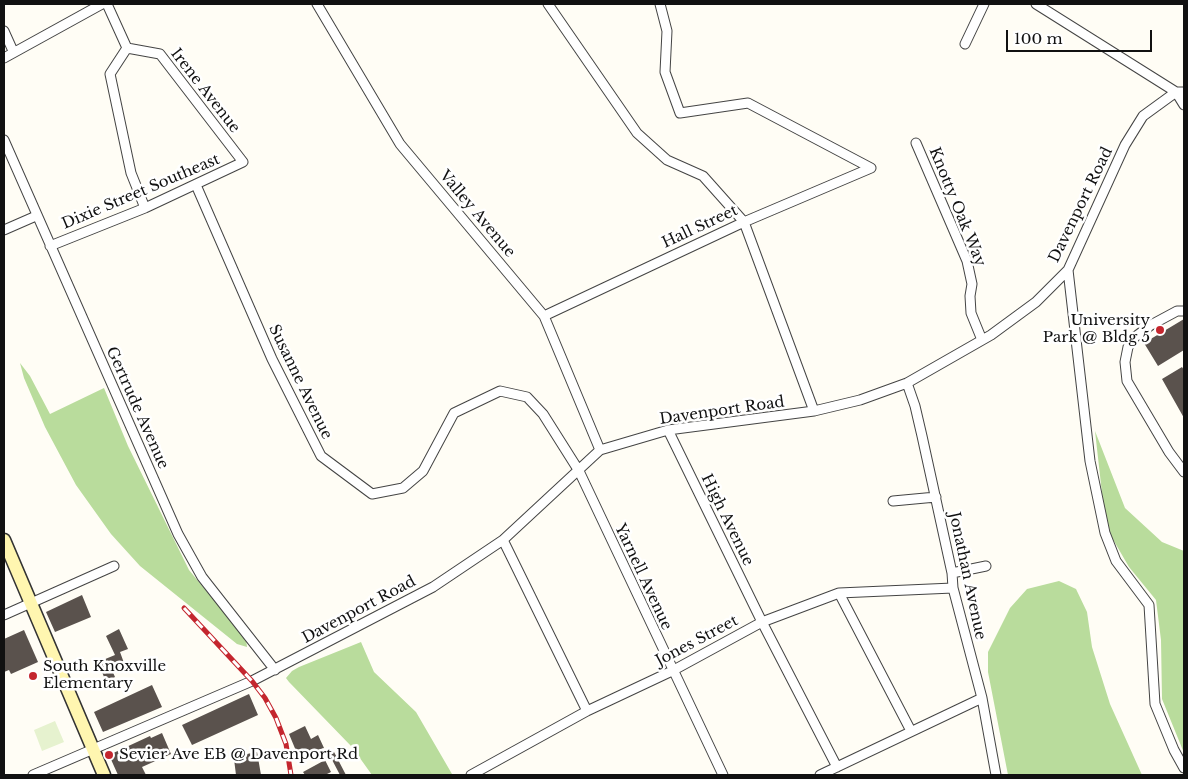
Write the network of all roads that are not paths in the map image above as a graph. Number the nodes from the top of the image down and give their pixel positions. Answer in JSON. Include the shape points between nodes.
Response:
{"nodes":[{"id":1,"x":102,"y":4,"type":"edge"},
{"id":2,"x":107,"y":4,"type":"edge"},
{"id":3,"x":328,"y":4,"type":"edge"},
{"id":4,"x":548,"y":4,"type":"edge"},
{"id":5,"x":660,"y":4,"type":"edge"},
{"id":6,"x":984,"y":4,"type":"edge"},
{"id":7,"x":1036,"y":4,"type":"edge"},
{"id":8,"x":318,"y":6,"type":"edge"},
{"id":9,"x":4,"y":31,"type":"edge"},
{"id":10,"x":965,"y":44,"type":"dead end"},
{"id":11,"x":127,"y":48,"type":"junction"},
{"id":12,"x":13,"y":51,"type":"junction"},
{"id":13,"x":4,"y":58,"type":"edge"},
{"id":14,"x":1180,"y":92,"type":"edge"},
{"id":15,"x":1184,"y":105,"type":"edge"},
{"id":16,"x":4,"y":140,"type":"edge"},
{"id":17,"x":916,"y":143,"type":"dead end"},
{"id":18,"x":243,"y":162,"type":"joint"},
{"id":19,"x":196,"y":185,"type":"junction"},
{"id":20,"x":145,"y":208,"type":"junction"},
{"id":21,"x":36,"y":216,"type":"junction"},
{"id":22,"x":744,"y":222,"type":"junction"},
{"id":23,"x":4,"y":230,"type":"edge"},
{"id":24,"x":50,"y":246,"type":"junction"},
{"id":25,"x":1068,"y":270,"type":"junction"},
{"id":26,"x":1184,"y":311,"type":"edge"},
{"id":27,"x":544,"y":316,"type":"junction"},
{"id":28,"x":982,"y":340,"type":"junction"},
{"id":29,"x":907,"y":383,"type":"junction"},
{"id":30,"x":814,"y":411,"type":"junction"},
{"id":31,"x":668,"y":430,"type":"junction"},
{"id":32,"x":600,"y":450,"type":"junction"},
{"id":33,"x":579,"y":471,"type":"junction"},
{"id":34,"x":1184,"y":472,"type":"edge"},
{"id":35,"x":936,"y":497,"type":"junction"},
{"id":36,"x":893,"y":501,"type":"dead end"},
{"id":37,"x":4,"y":540,"type":"edge"},
{"id":38,"x":503,"y":540,"type":"junction"},
{"id":39,"x":114,"y":566,"type":"dead end"},
{"id":40,"x":986,"y":566,"type":"dead end"},
{"id":41,"x":952,"y":574,"type":"junction"},
{"id":42,"x":953,"y":588,"type":"junction"},
{"id":43,"x":839,"y":593,"type":"junction"},
{"id":44,"x":31,"y":604,"type":"junction"},
{"id":45,"x":4,"y":615,"type":"edge"},
{"id":46,"x":762,"y":622,"type":"junction"},
{"id":47,"x":274,"y":670,"type":"junction"},
{"id":48,"x":672,"y":671,"type":"junction"},
{"id":49,"x":982,"y":698,"type":"junction"},
{"id":50,"x":587,"y":711,"type":"junction"},
{"id":51,"x":911,"y":732,"type":"junction"},
{"id":52,"x":93,"y":749,"type":"junction"},
{"id":53,"x":837,"y":767,"type":"junction"},
{"id":54,"x":1184,"y":768,"type":"edge"},
{"id":55,"x":33,"y":775,"type":"edge"},
{"id":56,"x":104,"y":775,"type":"edge"},
{"id":57,"x":471,"y":775,"type":"edge"},
{"id":58,"x":723,"y":775,"type":"edge"},
{"id":59,"x":820,"y":775,"type":"edge"},
{"id":60,"x":996,"y":775,"type":"edge"}],
"edges":[{"from":1,"to":12,"type":"street"},
{"from":2,"to":11,"type":"street"},
{"from":3,"to":8,"type":"street"},
{"from":4,"to":22,"type":"street","via":[[637,133],[667,160],[703,176]]},
{"from":5,"to":22,"type":"street","name":"Hall Street","via":[[667,31],[666,72],[680,113],[748,103],[870,168]]},
{"from":6,"to":10,"type":"street"},
{"from":7,"to":14,"type":"street"},
{"from":8,"to":27,"type":"street","name":"Valley Avenue","via":[[400,144]]},
{"from":9,"to":12,"type":"street"},
{"from":11,"to":18,"type":"street","name":"Irene Avenue","via":[[160,54]]},
{"from":11,"to":20,"type":"street","via":[[110,74],[131,173]]},
{"from":12,"to":13,"type":"street"},
{"from":14,"to":15,"type":"street"},
{"from":14,"to":25,"type":"street","name":"Davenport Road","via":[[1143,116],[1125,145]]},
{"from":16,"to":21,"type":"street","name":"Gertrude Avenue"},
{"from":17,"to":28,"type":"street","name":"Knotty Oak Way","via":[[967,261],[972,284],[971,313]]},
{"from":18,"to":19,"type":"street","name":"Dixie Street Southeast"},
{"from":19,"to":20,"type":"street","name":"Dixie Street Southeast"},
{"from":19,"to":33,"type":"street","name":"Susanne Avenue","via":[[272,359],[320,456],[372,494],[403,488],[423,471],[454,414],[500,391],[527,397],[543,414]]},
{"from":20,"to":24,"type":"street","name":"Dixie Street Southeast"},
{"from":21,"to":23,"type":"street"},
{"from":21,"to":24,"type":"street","name":"Gertrude Avenue"},
{"from":22,"to":27,"type":"street","name":"Hall Street"},
{"from":22,"to":30,"type":"street"},
{"from":24,"to":47,"type":"street","name":"Gertrude Avenue","via":[[178,534],[202,577]]},
{"from":25,"to":28,"type":"street","name":"Davenport Road","via":[[1036,302]]},
{"from":25,"to":54,"type":"street","via":[[1090,461],[1105,533],[1116,560],[1149,605],[1155,704]]},
{"from":26,"to":34,"type":"street","via":[[1177,310],[1135,338],[1128,347],[1125,362],[1127,381]]},
{"from":27,"to":32,"type":"street","name":"Valley Avenue"},
{"from":28,"to":29,"type":"street","name":"Davenport Road"},
{"from":29,"to":30,"type":"street","name":"Davenport Road","via":[[860,400]]},
{"from":29,"to":35,"type":"street","name":"Jonathan Avenue"},
{"from":30,"to":31,"type":"street","name":"Davenport Road"},
{"from":31,"to":32,"type":"street","name":"Davenport Road"},
{"from":31,"to":46,"type":"street","name":"High Avenue"},
{"from":32,"to":33,"type":"street","name":"Davenport Road"},
{"from":33,"to":38,"type":"street","name":"Davenport Road"},
{"from":33,"to":48,"type":"street","name":"Yarnell Avenue"},
{"from":35,"to":36,"type":"street"},
{"from":35,"to":41,"type":"street","name":"Jonathan Avenue"},
{"from":37,"to":44,"type":"main road"},
{"from":38,"to":47,"type":"street","name":"Davenport Road","via":[[433,587]]},
{"from":38,"to":50,"type":"street"},
{"from":39,"to":44,"type":"street"},
{"from":40,"to":41,"type":"street"},
{"from":41,"to":42,"type":"street","name":"Jonathan Avenue"},
{"from":42,"to":43,"type":"street","name":"Jones Street"},
{"from":42,"to":49,"type":"street","name":"Jonathan Avenue"},
{"from":43,"to":46,"type":"street","name":"Jones Street"},
{"from":43,"to":51,"type":"street"},
{"from":44,"to":45,"type":"street"},
{"from":44,"to":52,"type":"main road"},
{"from":46,"to":48,"type":"street","name":"Jones Street"},
{"from":46,"to":53,"type":"street","name":"High Avenue"},
{"from":47,"to":52,"type":"street","name":"Davenport Road"},
{"from":48,"to":50,"type":"street","name":"Jones Street"},
{"from":48,"to":58,"type":"street","name":"Yarnell Avenue"},
{"from":49,"to":51,"type":"street"},
{"from":49,"to":60,"type":"street","name":"Jonathan Avenue"},
{"from":50,"to":57,"type":"street","name":"Jones Street"},
{"from":51,"to":53,"type":"street"},
{"from":52,"to":55,"type":"street","name":"Davenport Road"},
{"from":52,"to":56,"type":"main road"},
{"from":53,"to":59,"type":"street"}]}
